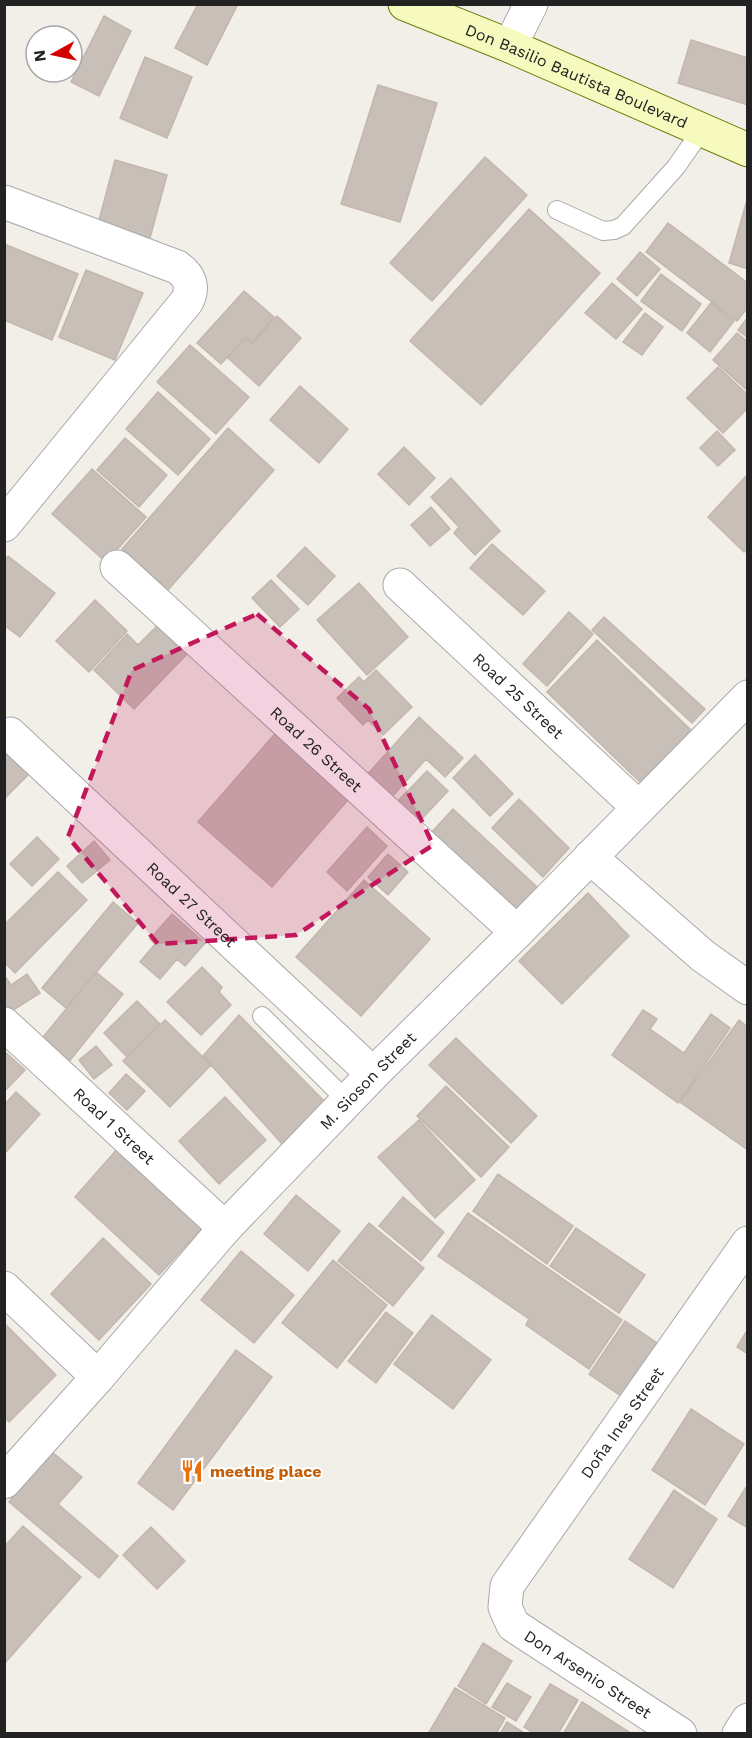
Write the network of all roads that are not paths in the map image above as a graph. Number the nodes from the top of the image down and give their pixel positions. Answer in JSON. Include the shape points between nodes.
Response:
{"nodes":[{"id":1,"x":405,"y":4,"type":"edge"},
{"id":2,"x":531,"y":4,"type":"edge"},
{"id":3,"x":510,"y":46,"type":"junction"},
{"id":4,"x":700,"y":130,"type":"junction"},
{"id":5,"x":747,"y":150,"type":"edge"},
{"id":6,"x":4,"y":202,"type":"edge"},
{"id":7,"x":557,"y":210,"type":"dead end"},
{"id":8,"x":4,"y":525,"type":"edge"},
{"id":9,"x":117,"y":567,"type":"dead end"},
{"id":10,"x":400,"y":585,"type":"dead end"},
{"id":11,"x":747,"y":697,"type":"edge"},
{"id":12,"x":10,"y":734,"type":"dead end"},
{"id":13,"x":638,"y":807,"type":"junction"},
{"id":14,"x":590,"y":857,"type":"junction"},
{"id":15,"x":517,"y":932,"type":"junction"},
{"id":16,"x":747,"y":988,"type":"edge"},
{"id":17,"x":262,"y":1016,"type":"dead end"},
{"id":18,"x":4,"y":1024,"type":"edge"},
{"id":19,"x":373,"y":1074,"type":"junction"},
{"id":20,"x":347,"y":1101,"type":"junction"},
{"id":21,"x":225,"y":1228,"type":"junction"},
{"id":22,"x":747,"y":1243,"type":"edge"},
{"id":23,"x":4,"y":1287,"type":"edge"},
{"id":24,"x":98,"y":1377,"type":"junction"},
{"id":25,"x":4,"y":1482,"type":"edge"},
{"id":26,"x":505,"y":1607,"type":"joint"},
{"id":27,"x":747,"y":1720,"type":"edge"},
{"id":28,"x":680,"y":1734,"type":"edge"},
{"id":29,"x":739,"y":1734,"type":"edge"}],
"edges":[{"from":1,"to":3,"type":"main road","name":"Don Basilio Bautista Boulevard"},
{"from":2,"to":3,"type":"street"},
{"from":3,"to":4,"type":"main road","name":"Don Basilio Bautista Boulevard"},
{"from":4,"to":5,"type":"main road","name":"Don Basilio Bautista Boulevard"},
{"from":4,"to":7,"type":"lane","via":[[676,167],[623,226],[603,231]]},
{"from":6,"to":8,"type":"street","via":[[177,267],[189,278],[191,287],[187,301]]},
{"from":9,"to":15,"type":"street","name":"Road 26 Street"},
{"from":10,"to":13,"type":"street","name":"Road 25 Street"},
{"from":11,"to":13,"type":"street","name":"M. Sioson Street"},
{"from":12,"to":19,"type":"street","name":"Road 27 Street"},
{"from":13,"to":14,"type":"street","name":"M. Sioson Street"},
{"from":14,"to":15,"type":"street","name":"M. Sioson Street"},
{"from":14,"to":16,"type":"street","via":[[703,956]]},
{"from":15,"to":19,"type":"street","name":"M. Sioson Street"},
{"from":17,"to":20,"type":"lane"},
{"from":18,"to":21,"type":"street","name":"Road 1 Street"},
{"from":19,"to":20,"type":"street","name":"M. Sioson Street"},
{"from":20,"to":21,"type":"street","name":"M. Sioson Street"},
{"from":21,"to":24,"type":"street","name":"M. Sioson Street"},
{"from":22,"to":26,"type":"street","name":"Doña Ines Street","via":[[507,1586]]},
{"from":23,"to":24,"type":"street"},
{"from":24,"to":25,"type":"street","name":"M. Sioson Street"},
{"from":26,"to":28,"type":"street","name":"Don Arsenio Street","via":[[513,1625]]},
{"from":27,"to":29,"type":"street"}]}
